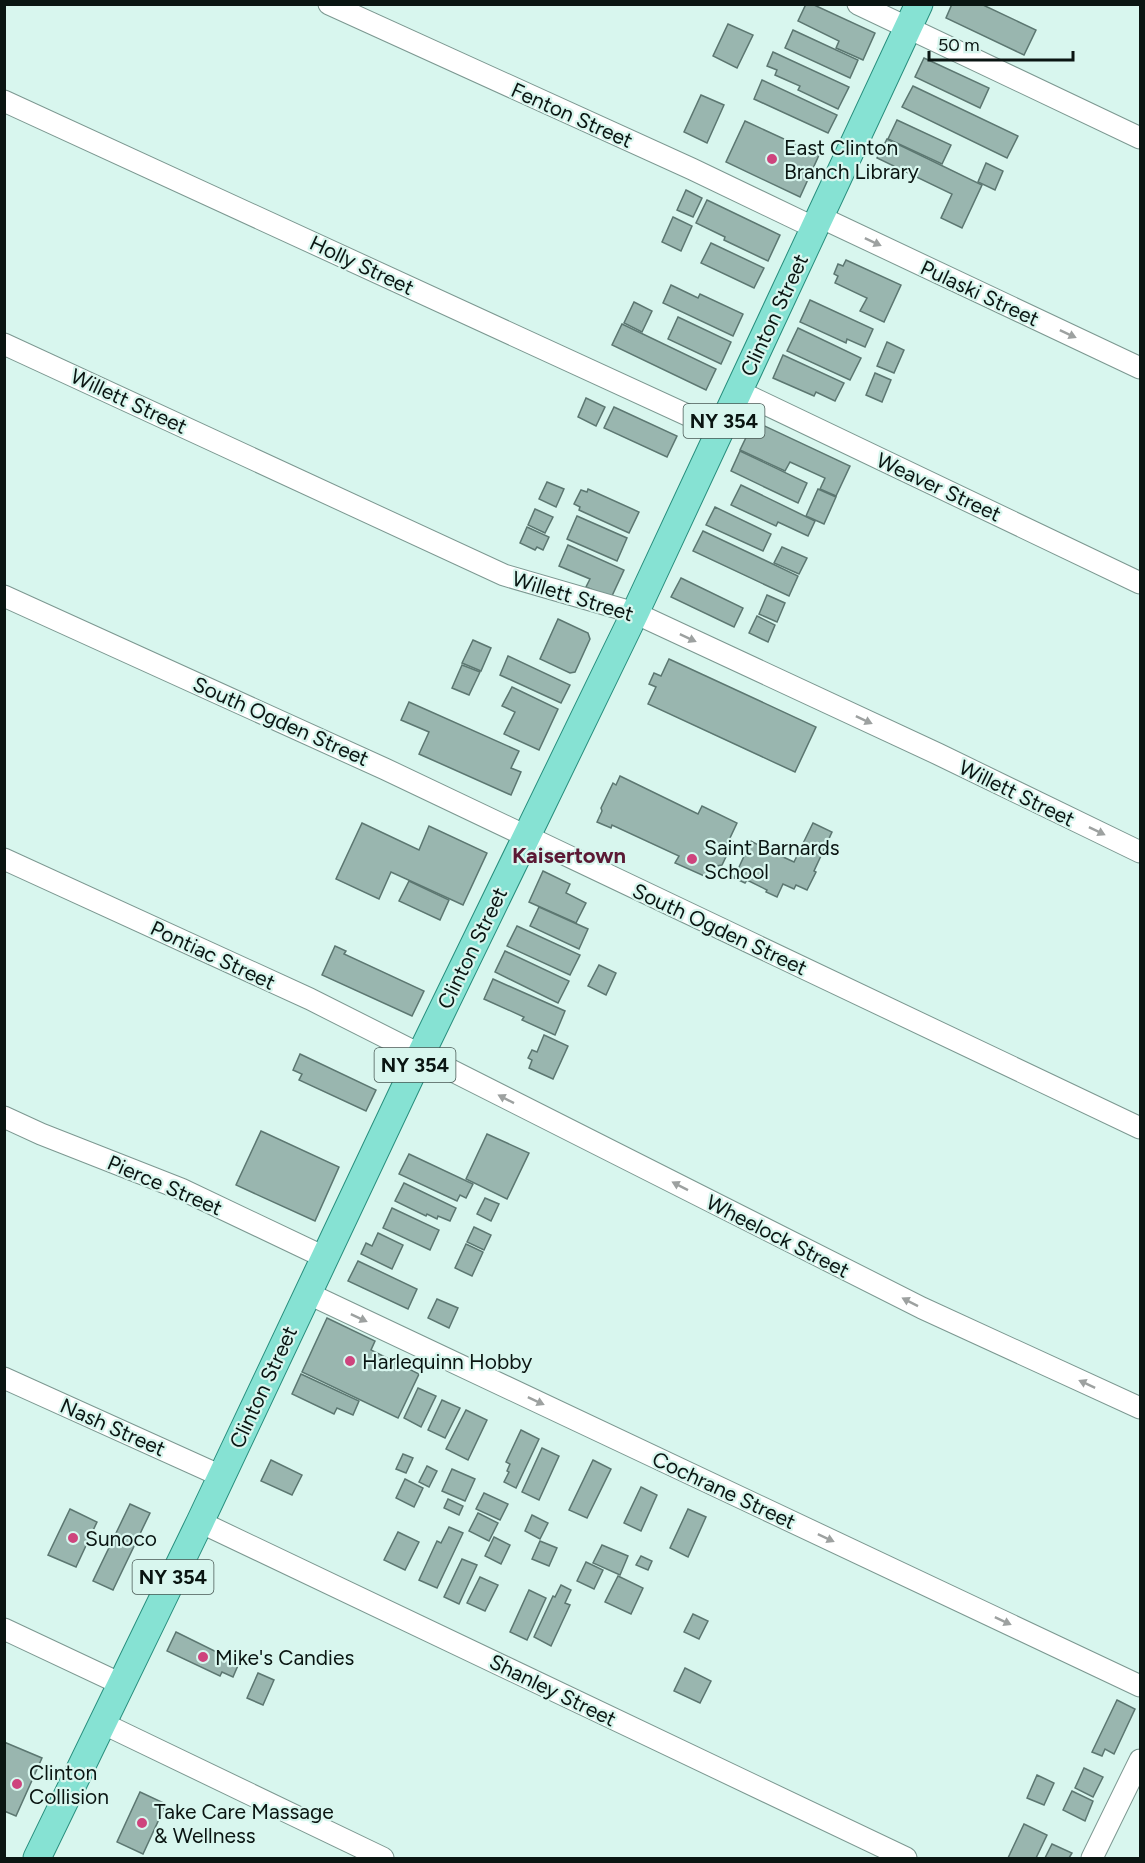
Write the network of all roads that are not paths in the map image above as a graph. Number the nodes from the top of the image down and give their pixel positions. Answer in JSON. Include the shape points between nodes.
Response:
{"nodes":[{"id":1,"x":329,"y":4,"type":"edge"},
{"id":2,"x":858,"y":4,"type":"edge"},
{"id":3,"x":914,"y":16,"type":"edge"},
{"id":4,"x":4,"y":101,"type":"edge"},
{"id":5,"x":1140,"y":138,"type":"edge"},
{"id":6,"x":817,"y":223,"type":"junction"},
{"id":7,"x":4,"y":344,"type":"edge"},
{"id":8,"x":1140,"y":369,"type":"edge"},
{"id":9,"x":738,"y":391,"type":"junction"},
{"id":10,"x":720,"y":430,"type":"junction"},
{"id":11,"x":1140,"y":583,"type":"edge"},
{"id":12,"x":4,"y":596,"type":"edge"},
{"id":13,"x":635,"y":613,"type":"junction"},
{"id":14,"x":526,"y":837,"type":"junction"},
{"id":15,"x":1140,"y":852,"type":"edge"},
{"id":16,"x":4,"y":859,"type":"edge"},
{"id":17,"x":420,"y":1056,"type":"junction"},
{"id":18,"x":4,"y":1117,"type":"edge"},
{"id":19,"x":1140,"y":1128,"type":"edge"},
{"id":20,"x":324,"y":1257,"type":"junction"},
{"id":21,"x":307,"y":1293,"type":"junction"},
{"id":22,"x":4,"y":1378,"type":"edge"},
{"id":23,"x":1140,"y":1408,"type":"edge"},
{"id":24,"x":221,"y":1476,"type":"junction"},
{"id":25,"x":200,"y":1522,"type":"junction"},
{"id":26,"x":4,"y":1629,"type":"edge"},
{"id":27,"x":121,"y":1684,"type":"junction"},
{"id":28,"x":1140,"y":1686,"type":"edge"},
{"id":29,"x":102,"y":1723,"type":"junction"},
{"id":30,"x":1140,"y":1760,"type":"edge"},
{"id":31,"x":37,"y":1858,"type":"edge"},
{"id":32,"x":383,"y":1858,"type":"edge"},
{"id":33,"x":906,"y":1858,"type":"edge"},
{"id":34,"x":1092,"y":1858,"type":"edge"}],
"edges":[{"from":1,"to":6,"type":"street","name":"Fenton Street"},
{"from":2,"to":3,"type":"street"},
{"from":3,"to":5,"type":"street"},
{"from":3,"to":6,"type":"main road","name":"Clinton Street","number":"NY 354"},
{"from":4,"to":10,"type":"street","name":"Holly Street"},
{"from":6,"to":8,"type":"street","name":"Pulaski Street","one_way":true},
{"from":6,"to":9,"type":"main road","name":"Clinton Street","number":"NY 354"},
{"from":7,"to":13,"type":"street","name":"Willett Street","via":[[504,574]]},
{"from":9,"to":10,"type":"main road","name":"Clinton Street","number":"NY 354"},
{"from":9,"to":11,"type":"street","name":"Weaver Street"},
{"from":10,"to":13,"type":"main road","name":"Clinton Street","number":"NY 354"},
{"from":12,"to":14,"type":"street","name":"South Ogden Street","via":[[385,768]]},
{"from":13,"to":14,"type":"main road","name":"Clinton Street","number":"NY 354"},
{"from":13,"to":15,"type":"street","name":"Willett Street","one_way":true},
{"from":14,"to":17,"type":"main road","name":"Clinton Street","number":"NY 354"},
{"from":14,"to":19,"type":"street","name":"South Ogden Street"},
{"from":16,"to":17,"type":"street","name":"Pontiac Street","via":[[310,999]]},
{"from":17,"to":20,"type":"main road","name":"Clinton Street","number":"NY 354"},
{"from":23,"to":17,"type":"street","name":"Wheelock Street","one_way":true,"via":[[945,1319]]},
{"from":18,"to":20,"type":"street","name":"Pierce Street","via":[[181,1189]]},
{"from":20,"to":21,"type":"main road","name":"Clinton Street","number":"NY 354"},
{"from":21,"to":24,"type":"main road","name":"Clinton Street","number":"NY 354"},
{"from":21,"to":28,"type":"street","name":"Cochrane Street","one_way":true},
{"from":22,"to":24,"type":"street","name":"Nash Street"},
{"from":24,"to":25,"type":"main road","name":"Clinton Street","number":"NY 354"},
{"from":25,"to":27,"type":"main road","name":"Clinton Street","number":"NY 354"},
{"from":25,"to":33,"type":"street","name":"Shanley Street"},
{"from":26,"to":27,"type":"street"},
{"from":27,"to":29,"type":"main road","name":"Clinton Street","number":"NY 354"},
{"from":29,"to":31,"type":"main road","name":"Clinton Street","number":"NY 354"},
{"from":29,"to":32,"type":"street"},
{"from":30,"to":34,"type":"street"}]}
